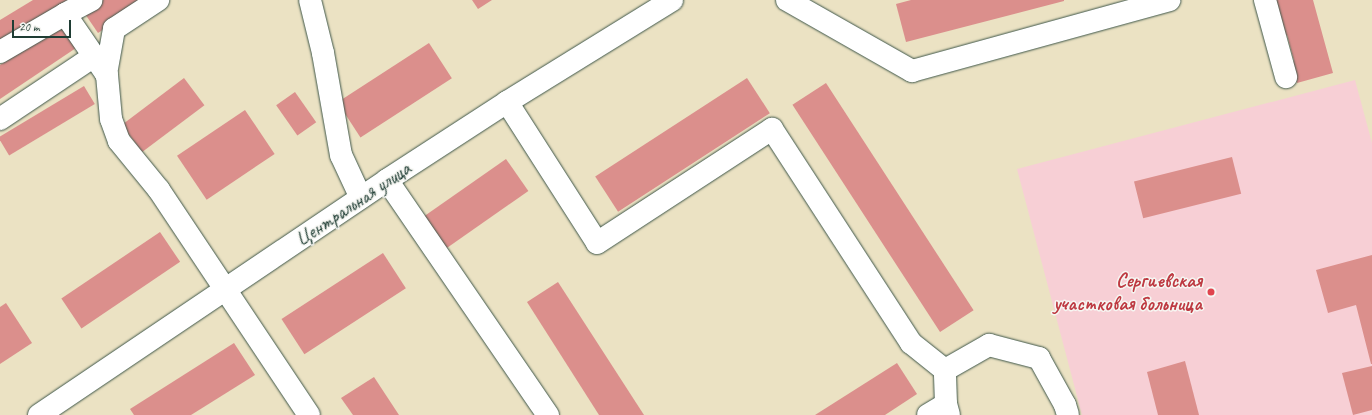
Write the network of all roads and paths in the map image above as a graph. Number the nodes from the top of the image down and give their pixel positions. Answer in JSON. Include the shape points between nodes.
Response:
{"nodes":[{"id":1,"x":91,"y":0,"type":"edge"},
{"id":2,"x":158,"y":0,"type":"edge"},
{"id":3,"x":310,"y":0,"type":"edge"},
{"id":4,"x":672,"y":0,"type":"edge"},
{"id":5,"x":787,"y":0,"type":"edge"},
{"id":6,"x":1169,"y":0,"type":"edge"},
{"id":7,"x":1264,"y":0,"type":"edge"},
{"id":8,"x":65,"y":14,"type":"junction"},
{"id":9,"x":0,"y":52,"type":"edge"},
{"id":10,"x":100,"y":65,"type":"junction"},
{"id":11,"x":1286,"y":76,"type":"dead end"},
{"id":12,"x":507,"y":102,"type":"junction"},
{"id":13,"x":0,"y":119,"type":"edge"},
{"id":14,"x":387,"y":180,"type":"junction"},
{"id":15,"x":361,"y":198,"type":"junction"},
{"id":16,"x":225,"y":291,"type":"junction"},
{"id":17,"x":946,"y":370,"type":"junction"},
{"id":18,"x":941,"y":411,"type":"edge"},
{"id":19,"x":39,"y":415,"type":"edge"},
{"id":20,"x":309,"y":415,"type":"edge"},
{"id":21,"x":548,"y":415,"type":"edge"},
{"id":22,"x":1068,"y":415,"type":"edge"}],
"edges":[{"from":1,"to":8,"type":"street"},
{"from":2,"to":10,"type":"street","via":[[114,29]]},
{"from":3,"to":15,"type":"street","via":[[323,53],[341,155]]},
{"from":4,"to":12,"type":"street","name":"Центральная улица"},
{"from":5,"to":6,"type":"street","via":[[912,71]]},
{"from":7,"to":11,"type":"street"},
{"from":8,"to":9,"type":"street"},
{"from":8,"to":10,"type":"street"},
{"from":10,"to":13,"type":"street"},
{"from":10,"to":16,"type":"street","via":[[111,119],[119,141],[159,190]]},
{"from":12,"to":14,"type":"street","name":"Центральная улица"},
{"from":12,"to":17,"type":"street","via":[[597,243],[772,129],[911,343]]},
{"from":14,"to":15,"type":"street","name":"Центральная улица"},
{"from":14,"to":21,"type":"street"},
{"from":15,"to":16,"type":"street","name":"Центральная улица"},
{"from":16,"to":19,"type":"street","name":"Центральная улица"},
{"from":16,"to":20,"type":"street"},
{"from":17,"to":18,"type":"street"},
{"from":17,"to":22,"type":"street","via":[[989,345],[1039,358]]}]}
